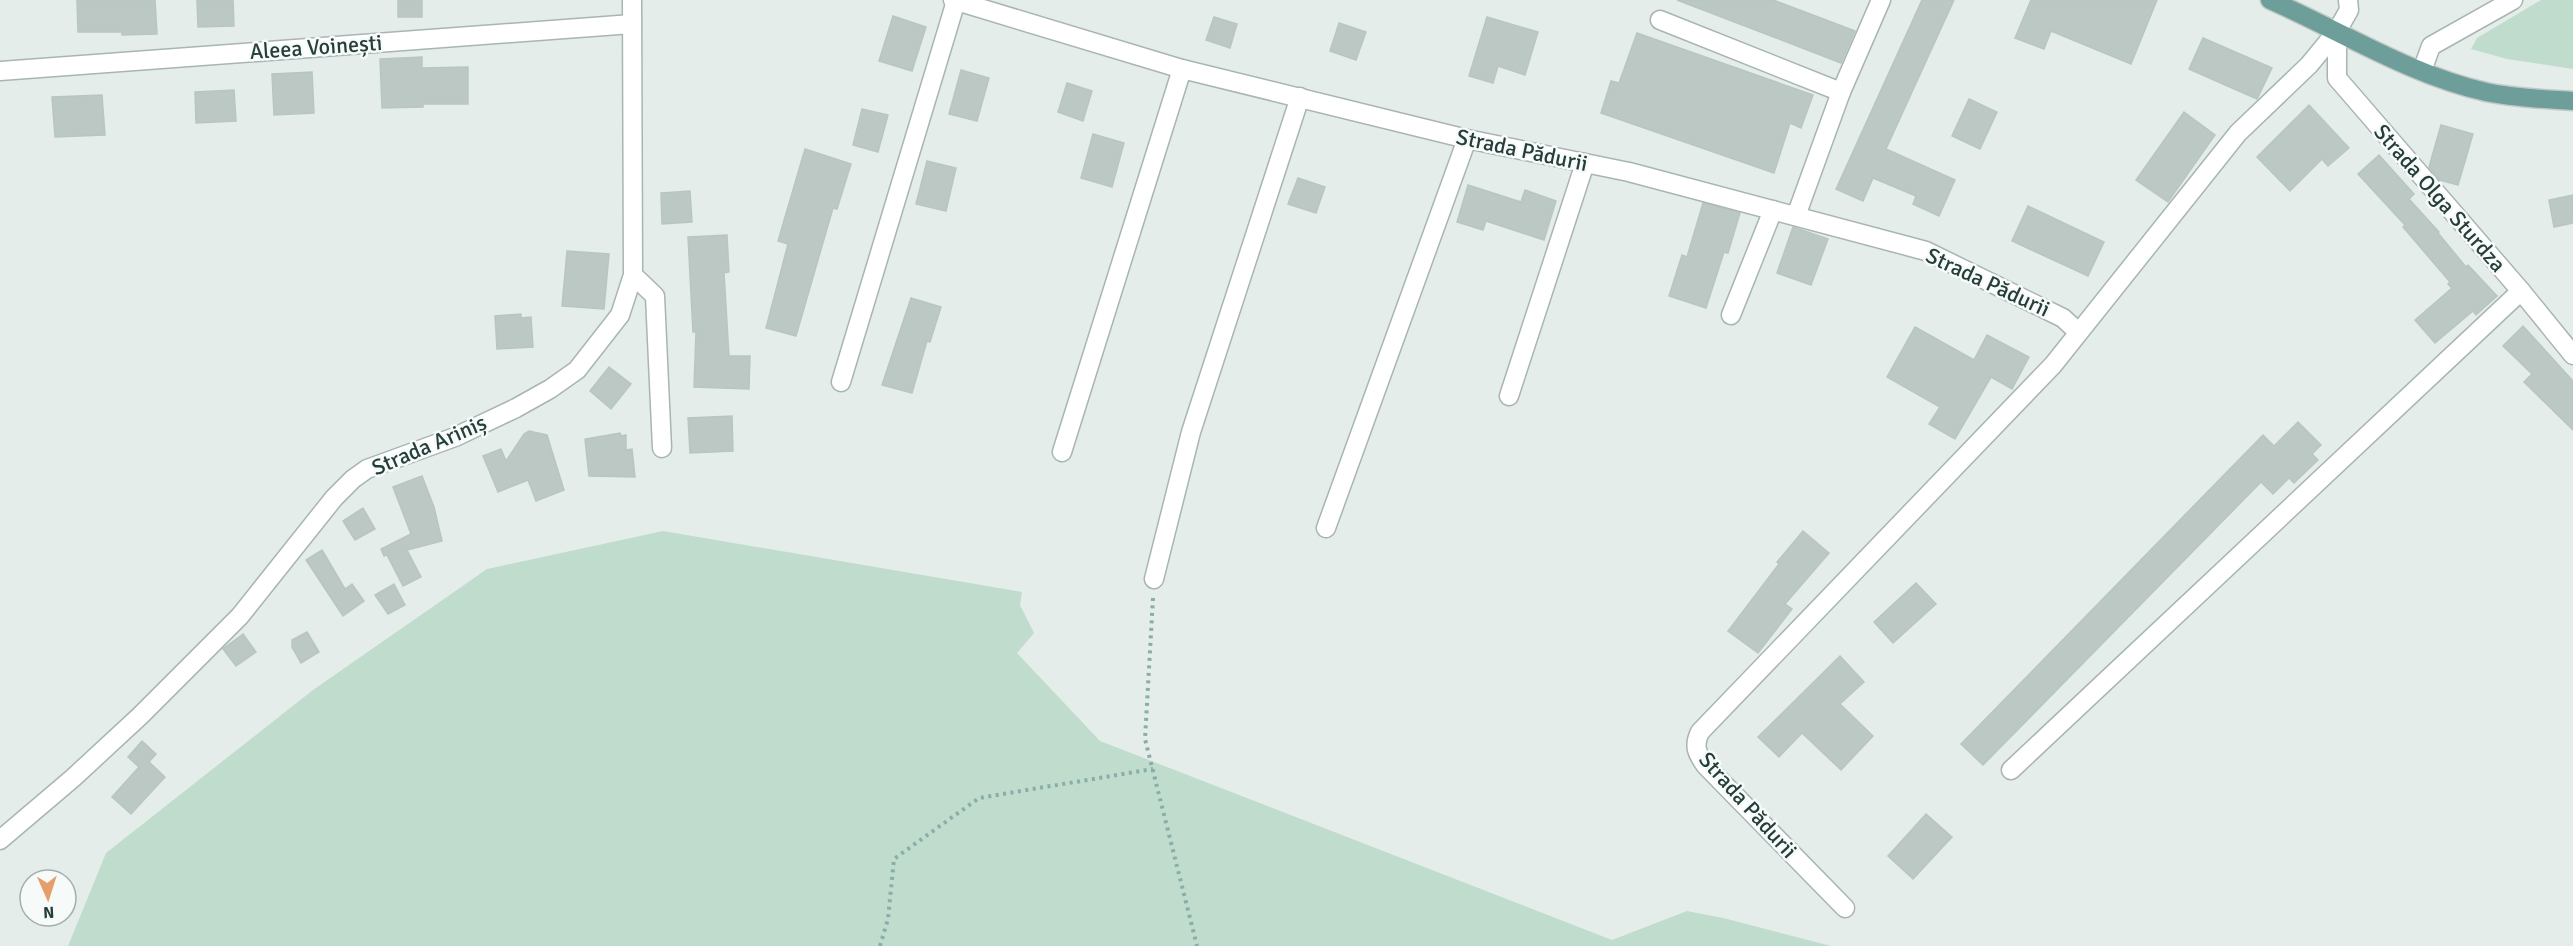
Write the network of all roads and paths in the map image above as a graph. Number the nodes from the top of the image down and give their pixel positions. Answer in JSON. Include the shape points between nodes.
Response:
{"nodes":[{"id":1,"x":632,"y":0,"type":"edge"},
{"id":2,"x":955,"y":0,"type":"edge"},
{"id":3,"x":1881,"y":0,"type":"edge"},
{"id":4,"x":2270,"y":0,"type":"edge"},
{"id":5,"x":2348,"y":0,"type":"edge"},
{"id":6,"x":2513,"y":0,"type":"edge"},
{"id":7,"x":1660,"y":20,"type":"dead end"},
{"id":8,"x":632,"y":24,"type":"junction"},
{"id":9,"x":2337,"y":31,"type":"junction"},
{"id":10,"x":1182,"y":69,"type":"junction"},
{"id":11,"x":0,"y":71,"type":"edge"},
{"id":12,"x":2422,"y":71,"type":"junction"},
{"id":13,"x":1841,"y":92,"type":"junction"},
{"id":14,"x":1300,"y":97,"type":"junction"},
{"id":15,"x":2573,"y":101,"type":"edge"},
{"id":16,"x":1467,"y":139,"type":"junction"},
{"id":17,"x":1585,"y":163,"type":"junction"},
{"id":18,"x":1773,"y":210,"type":"junction"},
{"id":19,"x":1796,"y":216,"type":"junction"},
{"id":20,"x":633,"y":275,"type":"junction"},
{"id":21,"x":2521,"y":291,"type":"junction"},
{"id":22,"x":1731,"y":315,"type":"dead end"},
{"id":23,"x":2077,"y":332,"type":"junction"},
{"id":24,"x":2573,"y":355,"type":"edge"},
{"id":25,"x":841,"y":382,"type":"dead end"},
{"id":26,"x":1509,"y":396,"type":"dead end"},
{"id":27,"x":662,"y":448,"type":"dead end"},
{"id":28,"x":1062,"y":453,"type":"dead end"},
{"id":29,"x":1326,"y":528,"type":"dead end"},
{"id":30,"x":1154,"y":579,"type":"joint"},
{"id":31,"x":1153,"y":769,"type":"junction"},
{"id":32,"x":2011,"y":770,"type":"dead end"},
{"id":33,"x":0,"y":840,"type":"edge"},
{"id":34,"x":1845,"y":908,"type":"dead end"},
{"id":35,"x":880,"y":946,"type":"edge"},
{"id":36,"x":1197,"y":946,"type":"edge"}],
"edges":[{"from":1,"to":8,"type":"street","name":"Strada Ariniș"},
{"from":2,"to":10,"type":"street","name":"Strada Pădurii"},
{"from":2,"to":25,"type":"street"},
{"from":3,"to":13,"type":"street"},
{"from":4,"to":9,"type":"main road"},
{"from":5,"to":9,"type":"street","via":[[2349,10]]},
{"from":6,"to":12,"type":"street","via":[[2431,46]]},
{"from":7,"to":13,"type":"street"},
{"from":8,"to":11,"type":"street","name":"Aleea Voinești"},
{"from":8,"to":20,"type":"street","name":"Strada Ariniș"},
{"from":9,"to":12,"type":"main road"},
{"from":9,"to":21,"type":"street","name":"Strada Olga Sturdza","via":[[2337,78]]},
{"from":9,"to":23,"type":"street","name":"Strada Pădurii","via":[[2302,72],[2238,133]]},
{"from":10,"to":14,"type":"street","name":"Strada Pădurii"},
{"from":10,"to":28,"type":"street"},
{"from":12,"to":15,"type":"main road","via":[[2486,92]]},
{"from":13,"to":19,"type":"street"},
{"from":14,"to":16,"type":"street","name":"Strada Pădurii"},
{"from":14,"to":30,"type":"street","via":[[1191,432]]},
{"from":16,"to":17,"type":"street","name":"Strada Pădurii"},
{"from":16,"to":29,"type":"street"},
{"from":17,"to":18,"type":"street","name":"Strada Pădurii"},
{"from":17,"to":26,"type":"street"},
{"from":18,"to":19,"type":"street","name":"Strada Pădurii"},
{"from":18,"to":22,"type":"street"},
{"from":19,"to":23,"type":"street","name":"Strada Pădurii","via":[[1926,251],[2063,318]]},
{"from":20,"to":27,"type":"street","via":[[656,296]]},
{"from":20,"to":33,"type":"street","name":"Strada Ariniș","via":[[620,315],[577,370],[516,408],[353,479],[240,616],[140,716]]},
{"from":21,"to":24,"type":"street","name":"Strada Olga Sturdza"},
{"from":21,"to":32,"type":"street"},
{"from":23,"to":34,"type":"street","name":"Strada Pădurii","via":[[2053,364],[1696,738],[1698,755],[1706,766]]},
{"from":30,"to":31,"type":"path","via":[[1145,739]]},
{"from":31,"to":35,"type":"path","via":[[980,798],[894,859],[888,919]]},
{"from":31,"to":36,"type":"path"}]}
